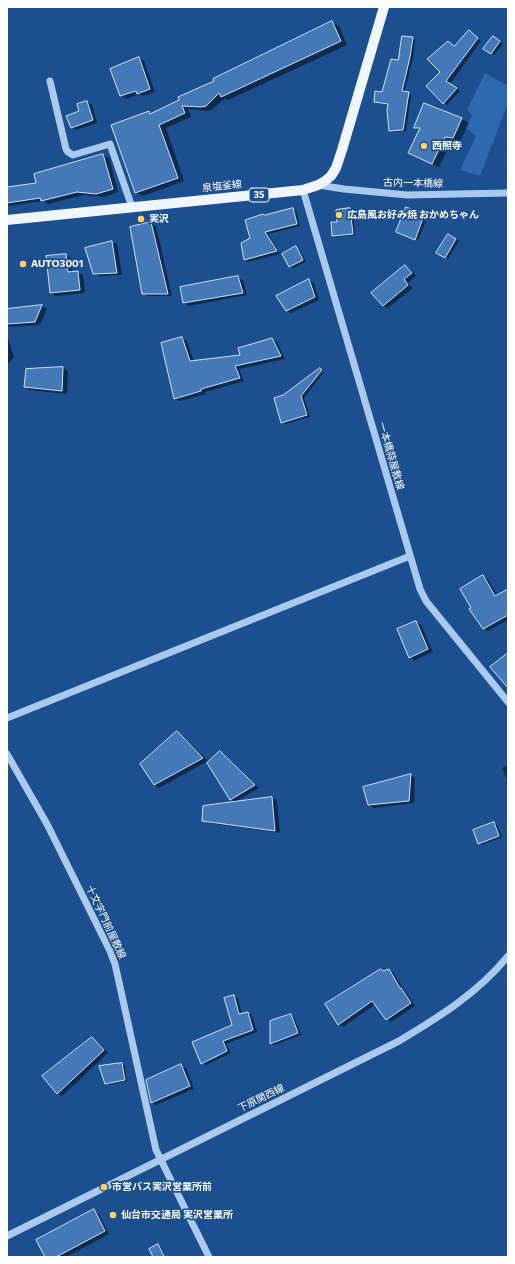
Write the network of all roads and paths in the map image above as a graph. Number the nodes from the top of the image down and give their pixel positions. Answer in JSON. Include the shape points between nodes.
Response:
{"nodes":[{"id":1,"x":384,"y":7,"type":"edge"},
{"id":2,"x":50,"y":81,"type":"dead end"},
{"id":3,"x":318,"y":185,"type":"junction"},
{"id":4,"x":303,"y":190,"type":"junction"},
{"id":5,"x":508,"y":193,"type":"edge"},
{"id":6,"x":132,"y":207,"type":"junction"},
{"id":7,"x":7,"y":220,"type":"edge"},
{"id":8,"x":410,"y":556,"type":"junction"},
{"id":9,"x":508,"y":702,"type":"edge"},
{"id":10,"x":7,"y":718,"type":"edge"},
{"id":11,"x":7,"y":754,"type":"edge"},
{"id":12,"x":508,"y":956,"type":"edge"},
{"id":13,"x":161,"y":1159,"type":"junction"},
{"id":14,"x":7,"y":1236,"type":"edge"},
{"id":15,"x":208,"y":1257,"type":"edge"}],
"edges":[{"from":1,"to":3,"type":"main road","name":"泉塩釜線","number":"35","via":[[342,150],[331,176]]},
{"from":2,"to":6,"type":"street","via":[[66,149],[73,155],[110,144]]},
{"from":3,"to":4,"type":"main road","name":"泉塩釜線","number":"35"},
{"from":3,"to":5,"type":"street","name":"古内一本橋線","via":[[407,194]]},
{"from":4,"to":6,"type":"main road","name":"泉塩釜線","number":"35"},
{"from":4,"to":8,"type":"street","name":"一本橋蒜屋敷線"},
{"from":6,"to":7,"type":"main road","name":"泉塩釜線","number":"35"},
{"from":8,"to":9,"type":"street","name":"一本橋蒜屋敷線","via":[[426,602]]},
{"from":8,"to":10,"type":"street"},
{"from":11,"to":13,"type":"street","name":"十文字門前屋敷線","via":[[47,824],[115,964],[156,1150]]},
{"from":12,"to":13,"type":"street","name":"下原関西線","via":[[497,970],[462,1001],[435,1020]]},
{"from":13,"to":14,"type":"street","name":"下原関西線"},
{"from":13,"to":15,"type":"street","name":"十文字門前屋敷線"}]}
